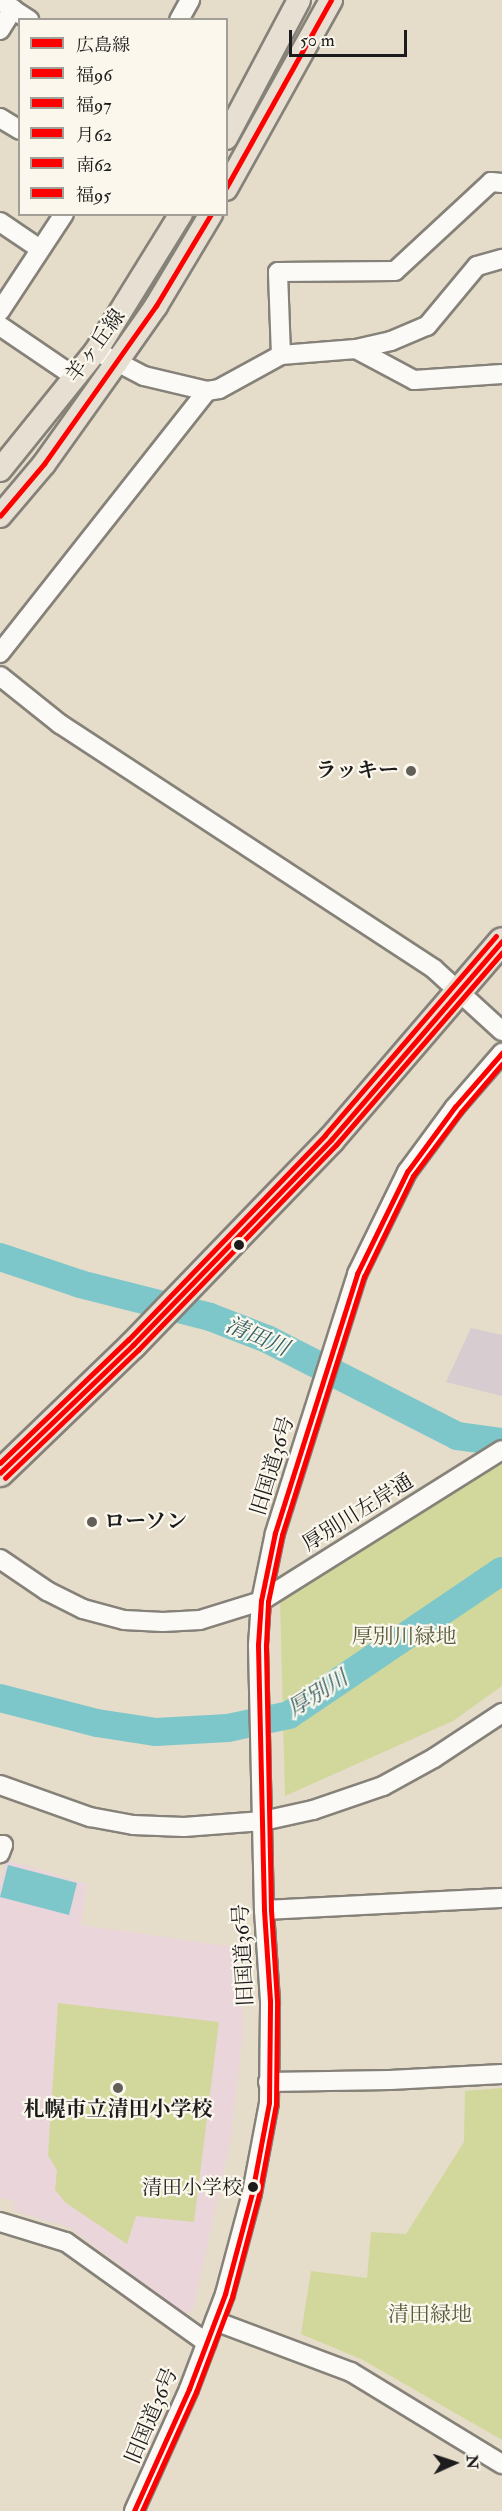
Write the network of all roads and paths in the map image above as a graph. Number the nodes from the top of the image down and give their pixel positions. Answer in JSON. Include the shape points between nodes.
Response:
{"nodes":[{"id":1,"x":190,"y":0,"type":"edge"},
{"id":2,"x":299,"y":0,"type":"edge"},
{"id":3,"x":332,"y":0,"type":"edge"},
{"id":4,"x":7,"y":5,"type":"edge"},
{"id":5,"x":26,"y":18,"type":"edge"},
{"id":6,"x":180,"y":18,"type":"edge"},
{"id":7,"x":0,"y":30,"type":"edge"},
{"id":8,"x":0,"y":118,"type":"edge"},
{"id":9,"x":18,"y":129,"type":"edge"},
{"id":10,"x":228,"y":134,"type":"edge"},
{"id":11,"x":236,"y":152,"type":"edge"},
{"id":12,"x":228,"y":182,"type":"edge"},
{"id":13,"x":502,"y":183,"type":"edge"},
{"id":14,"x":63,"y":216,"type":"edge"},
{"id":15,"x":180,"y":216,"type":"edge"},
{"id":16,"x":210,"y":216,"type":"edge"},
{"id":17,"x":0,"y":222,"type":"edge"},
{"id":18,"x":40,"y":249,"type":"junction"},
{"id":19,"x":502,"y":259,"type":"edge"},
{"id":20,"x":0,"y":311,"type":"edge"},
{"id":21,"x":0,"y":326,"type":"edge"},
{"id":22,"x":356,"y":350,"type":"junction"},
{"id":23,"x":96,"y":351,"type":"junction"},
{"id":24,"x":281,"y":356,"type":"junction"},
{"id":25,"x":116,"y":363,"type":"junction"},
{"id":26,"x":502,"y":374,"type":"edge"},
{"id":27,"x":75,"y":377,"type":"junction"},
{"id":28,"x":207,"y":391,"type":"junction"},
{"id":29,"x":0,"y":470,"type":"edge"},
{"id":30,"x":0,"y":516,"type":"edge"},
{"id":31,"x":0,"y":652,"type":"edge"},
{"id":32,"x":0,"y":676,"type":"edge"},
{"id":33,"x":502,"y":941,"type":"edge"},
{"id":34,"x":459,"y":993,"type":"junction"},
{"id":35,"x":502,"y":1031,"type":"edge"},
{"id":36,"x":502,"y":1053,"type":"edge"},
{"id":37,"x":502,"y":1450,"type":"edge"},
{"id":38,"x":0,"y":1473,"type":"edge"},
{"id":39,"x":0,"y":1559,"type":"edge"},
{"id":40,"x":261,"y":1601,"type":"junction"},
{"id":41,"x":502,"y":1713,"type":"edge"},
{"id":42,"x":0,"y":1785,"type":"edge"},
{"id":43,"x":263,"y":1821,"type":"junction"},
{"id":44,"x":0,"y":1845,"type":"edge"},
{"id":45,"x":0,"y":1853,"type":"edge"},
{"id":46,"x":502,"y":1898,"type":"edge"},
{"id":47,"x":264,"y":1910,"type":"junction"},
{"id":48,"x":502,"y":2074,"type":"edge"},
{"id":49,"x":268,"y":2082,"type":"junction"},
{"id":50,"x":0,"y":2222,"type":"edge"},
{"id":51,"x":215,"y":2321,"type":"junction"},
{"id":52,"x":207,"y":2343,"type":"junction"},
{"id":53,"x":502,"y":2464,"type":"edge"},
{"id":54,"x":134,"y":2511,"type":"edge"}],
"edges":[{"from":1,"to":6,"type":"street"},
{"from":2,"to":10,"type":"main road"},
{"from":3,"to":11,"type":"main road"},
{"from":4,"to":5,"type":"street"},
{"from":4,"to":7,"type":"street"},
{"from":8,"to":9,"type":"street"},
{"from":11,"to":12,"type":"main road"},
{"from":13,"to":24,"type":"street","via":[[491,182],[395,271],[278,272]]},
{"from":14,"to":18,"type":"street"},
{"from":15,"to":23,"type":"main road","name":"羊ヶ丘線"},
{"from":16,"to":25,"type":"main road","name":"羊ヶ丘線","via":[[156,306]]},
{"from":17,"to":18,"type":"street"},
{"from":18,"to":20,"type":"street"},
{"from":19,"to":22,"type":"street","via":[[477,266],[427,326]]},
{"from":21,"to":27,"type":"street"},
{"from":22,"to":24,"type":"street"},
{"from":22,"to":26,"type":"street","via":[[414,381]]},
{"from":23,"to":25,"type":"street"},
{"from":23,"to":27,"type":"main road","name":"羊ヶ丘線"},
{"from":24,"to":28,"type":"street","via":[[219,389]]},
{"from":25,"to":28,"type":"street","via":[[144,376]]},
{"from":25,"to":30,"type":"main road","name":"羊ヶ丘線","via":[[44,464]]},
{"from":27,"to":29,"type":"main road","name":"羊ヶ丘線"},
{"from":28,"to":31,"type":"street"},
{"from":32,"to":34,"type":"street","via":[[60,724],[434,969]]},
{"from":33,"to":34,"type":"highway"},
{"from":34,"to":35,"type":"street"},
{"from":34,"to":38,"type":"highway","via":[[331,1140],[133,1345]]},
{"from":36,"to":40,"type":"street","name":"旧国道36号","via":[[455,1107],[407,1172],[357,1274],[275,1533]]},
{"from":37,"to":40,"type":"street","name":"厚別川左岸通"},
{"from":39,"to":40,"type":"street","name":"厚別川左岸通","via":[[47,1591],[83,1609],[124,1620],[200,1620]]},
{"from":40,"to":43,"type":"street","name":"旧国道36号","via":[[258,1645]]},
{"from":41,"to":43,"type":"street","via":[[434,1758],[382,1786],[313,1810]]},
{"from":42,"to":43,"type":"street","via":[[90,1817],[133,1825],[184,1827]]},
{"from":43,"to":47,"type":"street","name":"旧国道36号"},
{"from":44,"to":45,"type":"street"},
{"from":46,"to":47,"type":"street"},
{"from":47,"to":49,"type":"street","name":"旧国道36号","via":[[270,2001]]},
{"from":48,"to":49,"type":"street"},
{"from":49,"to":51,"type":"street","name":"旧国道36号","via":[[269,2103],[252,2193]]},
{"from":50,"to":52,"type":"street","via":[[66,2242]]},
{"from":51,"to":52,"type":"street","name":"旧国道36号"},
{"from":51,"to":53,"type":"street","via":[[351,2372]]},
{"from":52,"to":54,"type":"street","name":"旧国道36号"}]}
